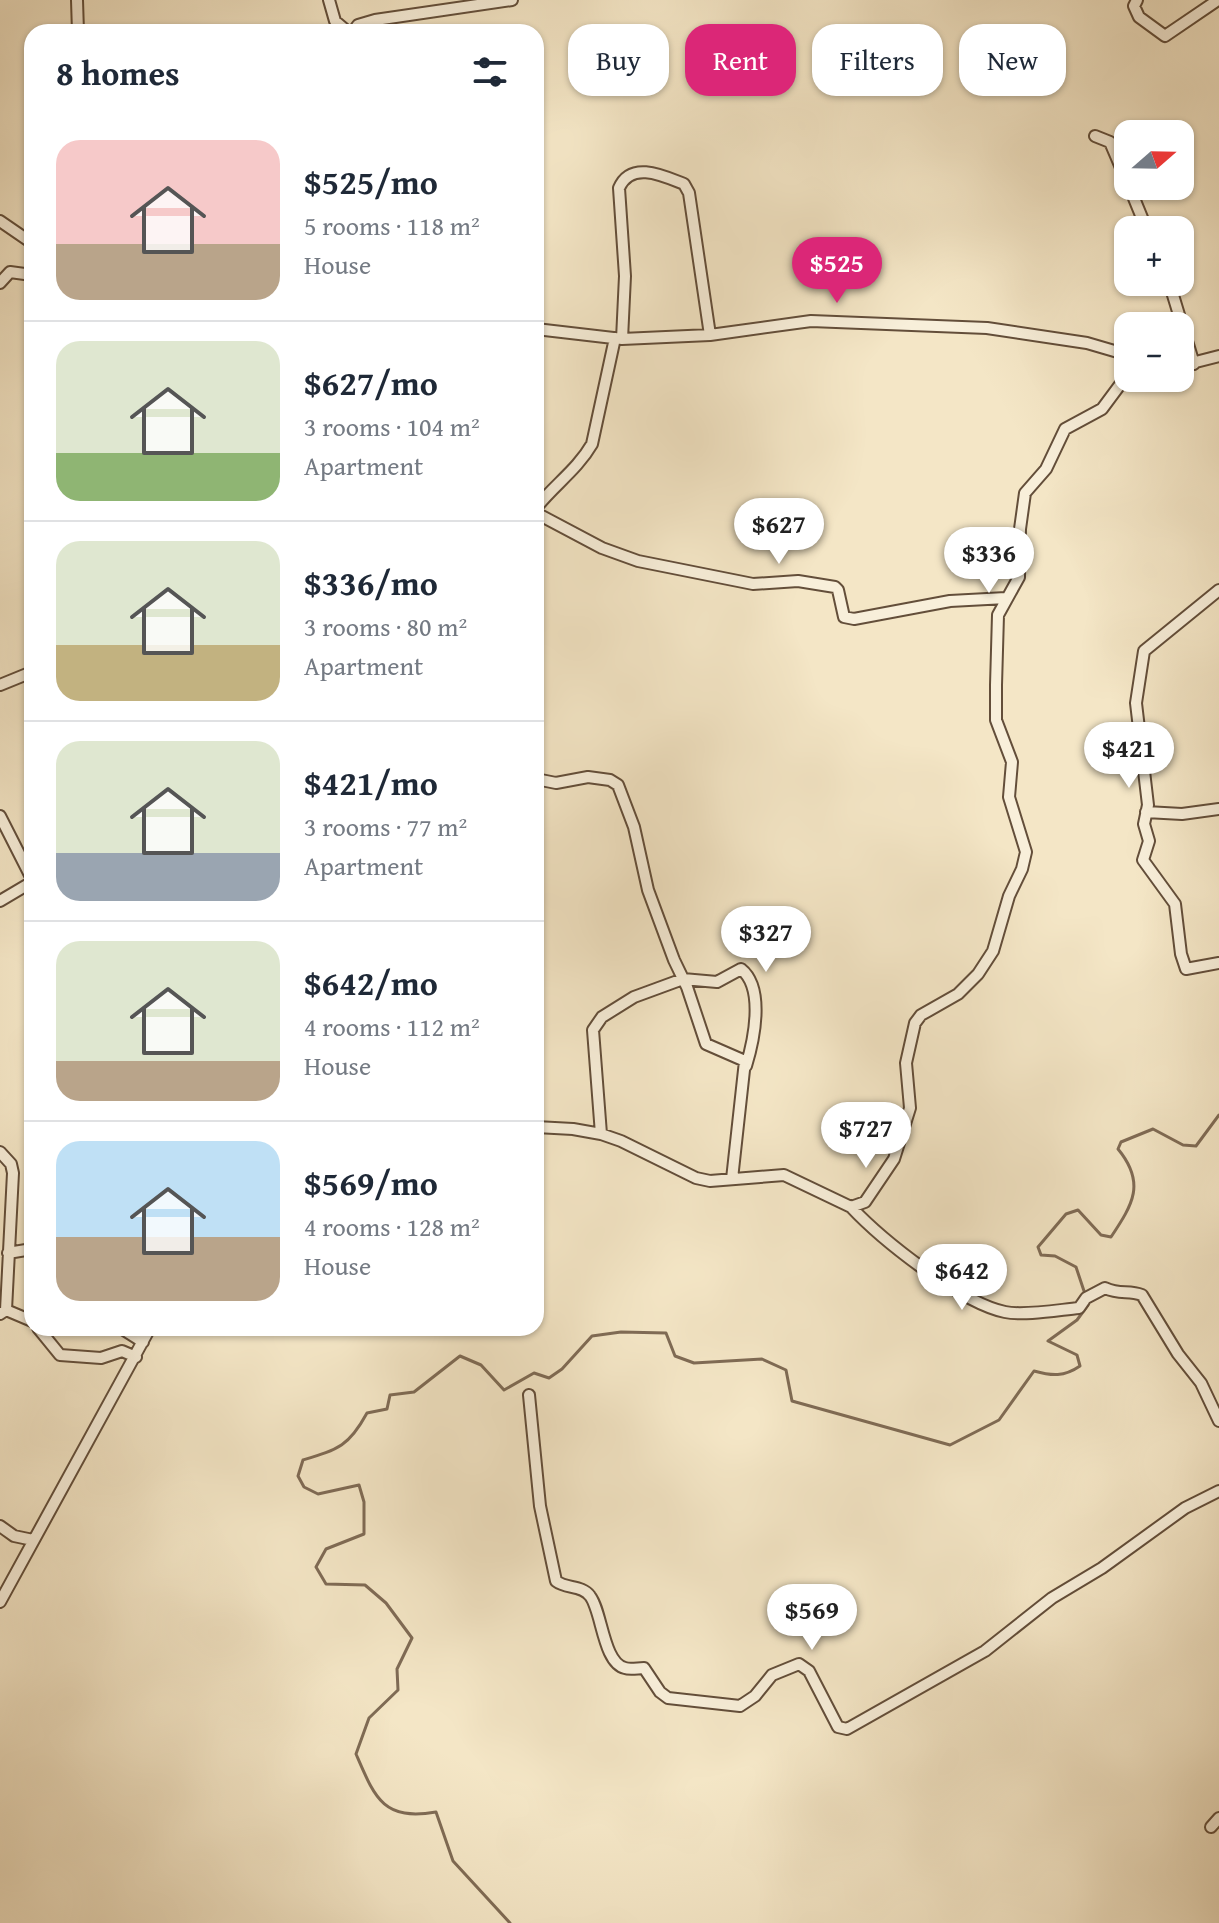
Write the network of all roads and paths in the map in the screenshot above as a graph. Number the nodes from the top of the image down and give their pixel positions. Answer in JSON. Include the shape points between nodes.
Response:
{"nodes":[{"id":1,"x":77,"y":0,"type":"edge"},
{"id":2,"x":329,"y":0,"type":"edge"},
{"id":3,"x":512,"y":0,"type":"edge"},
{"id":4,"x":1137,"y":0,"type":"edge"},
{"id":5,"x":1218,"y":0,"type":"edge"},
{"id":6,"x":78,"y":24,"type":"edge"},
{"id":7,"x":339,"y":24,"type":"edge"},
{"id":8,"x":361,"y":24,"type":"edge"},
{"id":9,"x":1095,"y":136,"type":"dead end"},
{"id":10,"x":1114,"y":152,"type":"edge"},
{"id":11,"x":0,"y":221,"type":"edge"},
{"id":12,"x":24,"y":238,"type":"edge"},
{"id":13,"x":24,"y":274,"type":"edge"},
{"id":14,"x":0,"y":283,"type":"edge"},
{"id":15,"x":544,"y":330,"type":"edge"},
{"id":16,"x":710,"y":335,"type":"junction"},
{"id":17,"x":619,"y":339,"type":"junction"},
{"id":18,"x":1114,"y":351,"type":"edge"},
{"id":19,"x":1219,"y":356,"type":"edge"},
{"id":20,"x":1194,"y":364,"type":"edge"},
{"id":21,"x":1115,"y":392,"type":"edge"},
{"id":22,"x":544,"y":499,"type":"edge"},
{"id":23,"x":544,"y":515,"type":"edge"},
{"id":24,"x":1219,"y":590,"type":"edge"},
{"id":25,"x":1006,"y":598,"type":"junction"},
{"id":26,"x":24,"y":675,"type":"edge"},
{"id":27,"x":0,"y":685,"type":"edge"},
{"id":28,"x":544,"y":781,"type":"edge"},
{"id":29,"x":1219,"y":809,"type":"edge"},
{"id":30,"x":1146,"y":812,"type":"junction"},
{"id":31,"x":0,"y":816,"type":"edge"},
{"id":32,"x":24,"y":864,"type":"edge"},
{"id":33,"x":24,"y":885,"type":"edge"},
{"id":34,"x":0,"y":901,"type":"edge"},
{"id":35,"x":1219,"y":963,"type":"edge"},
{"id":36,"x":683,"y":979,"type":"junction"},
{"id":37,"x":746,"y":1066,"type":"junction"},
{"id":38,"x":544,"y":1127,"type":"edge"},
{"id":39,"x":601,"y":1134,"type":"junction"},
{"id":40,"x":0,"y":1152,"type":"edge"},
{"id":41,"x":732,"y":1179,"type":"junction"},
{"id":42,"x":851,"y":1207,"type":"junction"},
{"id":43,"x":24,"y":1250,"type":"edge"},
{"id":44,"x":8,"y":1253,"type":"junction"},
{"id":45,"x":3,"y":1312,"type":"edge"},
{"id":46,"x":24,"y":1319,"type":"edge"},
{"id":47,"x":45,"y":1336,"type":"edge"},
{"id":48,"x":134,"y":1336,"type":"edge"},
{"id":49,"x":146,"y":1336,"type":"edge"},
{"id":50,"x":143,"y":1342,"type":"junction"},
{"id":51,"x":136,"y":1357,"type":"junction"},
{"id":52,"x":529,"y":1395,"type":"dead end"},
{"id":53,"x":1219,"y":1421,"type":"edge"},
{"id":54,"x":1219,"y":1491,"type":"edge"},
{"id":55,"x":0,"y":1526,"type":"edge"},
{"id":56,"x":33,"y":1540,"type":"junction"},
{"id":57,"x":0,"y":1602,"type":"edge"}],
"edges":[{"from":1,"to":6,"type":"street"},
{"from":2,"to":7,"type":"street"},
{"from":3,"to":8,"type":"street"},
{"from":4,"to":5,"type":"street","via":[[1139,17],[1165,36]]},
{"from":9,"to":10,"type":"street","via":[[1110,142]]},
{"from":11,"to":12,"type":"street"},
{"from":13,"to":14,"type":"street","via":[[10,272]]},
{"from":15,"to":17,"type":"street"},
{"from":16,"to":17,"type":"street"},
{"from":16,"to":17,"type":"street","via":[[689,193],[684,184],[640,172],[625,177],[619,188],[625,276]]},
{"from":16,"to":18,"type":"street","via":[[811,321],[987,328]]},
{"from":17,"to":22,"type":"street","via":[[592,444]]},
{"from":19,"to":20,"type":"street"},
{"from":21,"to":25,"type":"street","via":[[1102,409],[1065,429],[1046,469],[1025,493],[1019,577]]},
{"from":23,"to":25,"type":"street","via":[[638,561],[753,584],[798,581],[835,587],[840,611],[854,619],[950,601]]},
{"from":24,"to":30,"type":"street","via":[[1144,651],[1136,703]]},
{"from":25,"to":42,"type":"street","via":[[998,615],[996,720],[1012,762],[1009,797],[1026,852],[1022,869],[993,951],[978,974],[915,1023],[906,1063],[910,1108],[894,1159],[865,1202]]},
{"from":26,"to":27,"type":"street"},
{"from":28,"to":36,"type":"street","via":[[588,777],[618,785],[648,890]]},
{"from":29,"to":30,"type":"street"},
{"from":30,"to":35,"type":"street","via":[[1149,841],[1143,860],[1175,904],[1186,969]]},
{"from":31,"to":32,"type":"street"},
{"from":33,"to":34,"type":"street"},
{"from":36,"to":37,"type":"street","via":[[706,1044],[743,1059]]},
{"from":36,"to":37,"type":"street","via":[[717,982],[744,970],[755,1004]]},
{"from":36,"to":39,"type":"street","via":[[634,997],[596,1023]]},
{"from":37,"to":41,"type":"street"},
{"from":38,"to":39,"type":"street"},
{"from":39,"to":41,"type":"street","via":[[696,1178]]},
{"from":40,"to":44,"type":"street","via":[[13,1173]]},
{"from":41,"to":42,"type":"street","via":[[784,1175]]},
{"from":42,"to":53,"type":"street","via":[[939,1279],[988,1307],[1008,1313],[1079,1308],[1105,1288],[1119,1295],[1142,1295],[1201,1383]]},
{"from":43,"to":44,"type":"street"},
{"from":44,"to":45,"type":"street"},
{"from":45,"to":46,"type":"street"},
{"from":47,"to":51,"type":"street","via":[[60,1355],[101,1358],[122,1351]]},
{"from":48,"to":50,"type":"street"},
{"from":49,"to":50,"type":"street"},
{"from":50,"to":51,"type":"street"},
{"from":51,"to":56,"type":"street"},
{"from":52,"to":54,"type":"street","via":[[540,1506],[556,1581],[588,1593],[618,1665],[644,1668],[668,1698],[730,1706],[749,1701],[772,1675],[799,1664],[809,1671],[838,1727],[847,1729],[985,1651],[1052,1598],[1185,1508]]},
{"from":55,"to":56,"type":"street"},
{"from":56,"to":57,"type":"street"}]}
